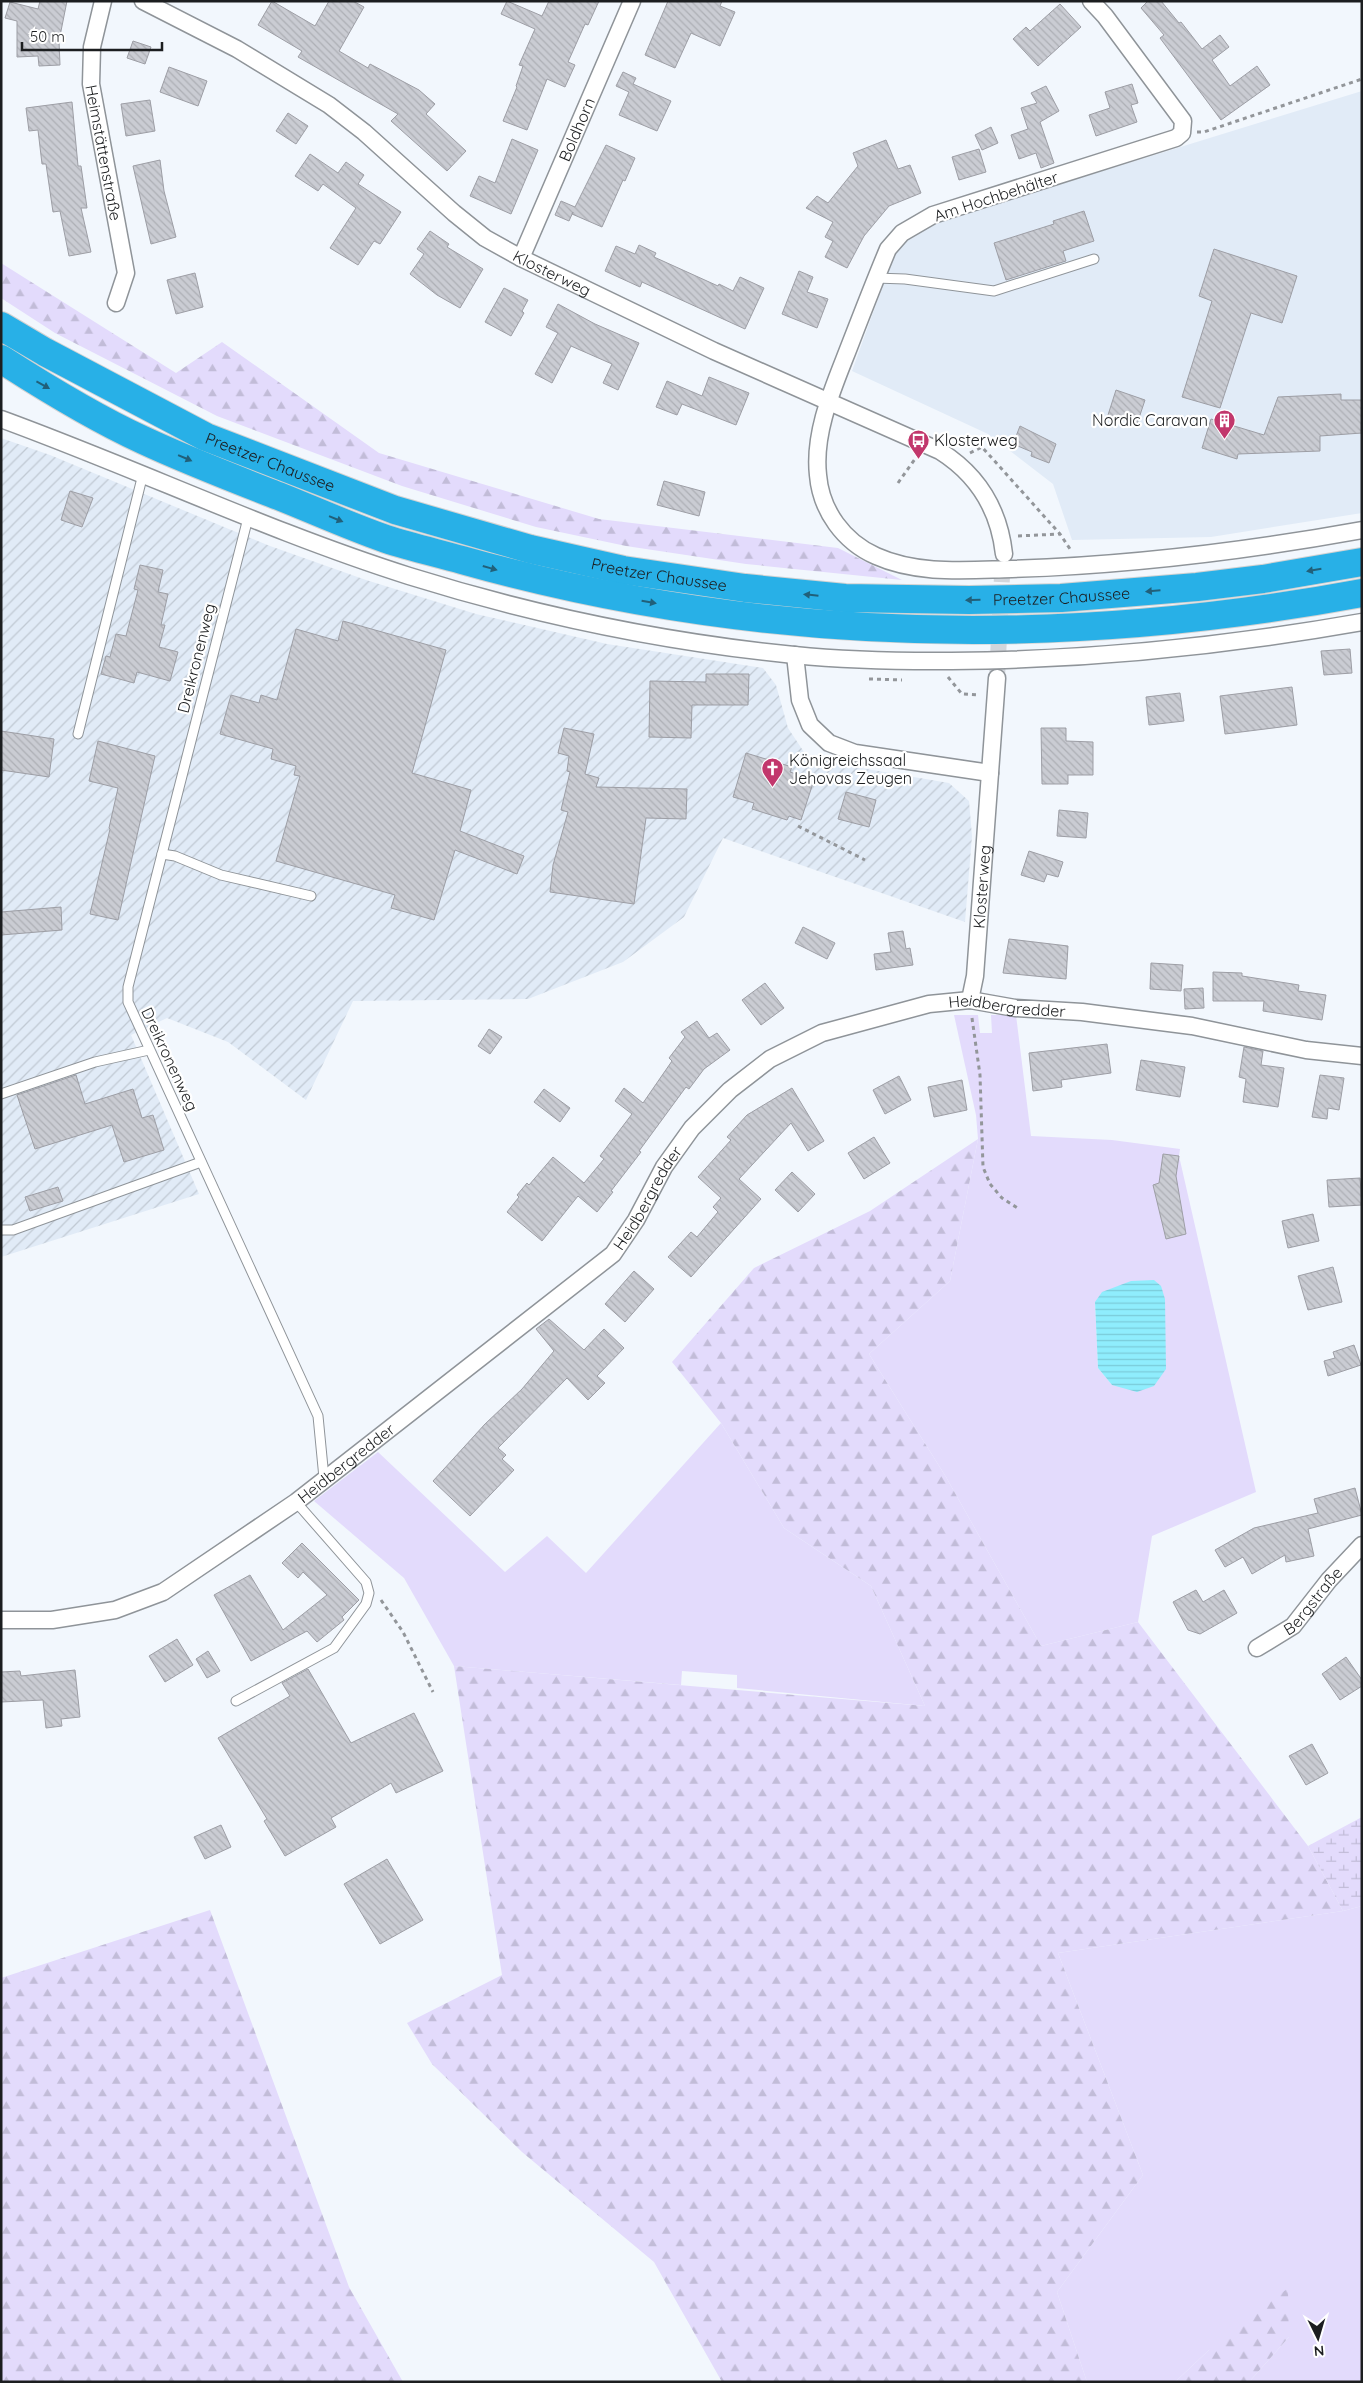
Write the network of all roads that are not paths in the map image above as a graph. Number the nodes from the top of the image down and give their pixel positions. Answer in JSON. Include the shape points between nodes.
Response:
{"nodes":[{"id":1,"x":103,"y":1,"type":"edge"},
{"id":2,"x":143,"y":1,"type":"edge"},
{"id":3,"x":632,"y":1,"type":"edge"},
{"id":4,"x":1092,"y":1,"type":"edge"},
{"id":5,"x":521,"y":258,"type":"junction"},
{"id":6,"x":1094,"y":259,"type":"dead end"},
{"id":7,"x":876,"y":278,"type":"junction"},
{"id":8,"x":116,"y":303,"type":"dead end"},
{"id":9,"x":1,"y":326,"type":"edge"},
{"id":10,"x":1,"y":359,"type":"edge"},
{"id":11,"x":828,"y":402,"type":"junction"},
{"id":12,"x":1,"y":419,"type":"edge"},
{"id":13,"x":142,"y":474,"type":"junction"},
{"id":14,"x":248,"y":518,"type":"junction"},
{"id":15,"x":1362,"y":530,"type":"edge"},
{"id":16,"x":1004,"y":554,"type":"tunnel mouth"},
{"id":17,"x":1362,"y":562,"type":"edge"},
{"id":18,"x":1362,"y":593,"type":"edge"},
{"id":19,"x":1362,"y":622,"type":"edge"},
{"id":20,"x":795,"y":655,"type":"junction"},
{"id":21,"x":997,"y":678,"type":"tunnel mouth"},
{"id":22,"x":78,"y":734,"type":"dead end"},
{"id":23,"x":990,"y":773,"type":"junction"},
{"id":24,"x":162,"y":854,"type":"junction"},
{"id":25,"x":311,"y":896,"type":"dead end"},
{"id":26,"x":970,"y":1000,"type":"junction"},
{"id":27,"x":149,"y":1050,"type":"junction"},
{"id":28,"x":1362,"y":1056,"type":"edge"},
{"id":29,"x":1,"y":1094,"type":"edge"},
{"id":30,"x":201,"y":1162,"type":"junction"},
{"id":31,"x":1,"y":1230,"type":"edge"},
{"id":32,"x":324,"y":1478,"type":"junction"},
{"id":33,"x":296,"y":1502,"type":"junction"},
{"id":34,"x":1362,"y":1544,"type":"edge"},
{"id":35,"x":1,"y":1620,"type":"edge"},
{"id":36,"x":1256,"y":1648,"type":"dead end"},
{"id":37,"x":236,"y":1701,"type":"dead end"}],
"edges":[{"from":1,"to":8,"type":"street","name":"Heimstättenstraße","via":[[92,47],[91,84],[126,273]]},
{"from":2,"to":5,"type":"street","name":"Klosterweg","via":[[237,49],[329,105],[470,226]]},
{"from":3,"to":5,"type":"street","name":"Boldhorn"},
{"from":4,"to":7,"type":"street","name":"Am Hochbehälter","via":[[1182,121],[1182,133],[1176,138],[932,215],[902,233],[888,249]]},
{"from":5,"to":11,"type":"street","name":"Klosterweg"},
{"from":6,"to":7,"type":"lane","via":[[994,291]]},
{"from":7,"to":11,"type":"street","name":"Am Hochbehälter"},
{"from":17,"to":9,"type":"highway","name":"Preetzer Chaussee","one_way":true,"via":[[1197,587],[1061,598],[969,600],[845,598],[745,588],[623,570],[530,549],[395,510],[215,441]]},
{"from":10,"to":18,"type":"highway","name":"Preetzer Chaussee","one_way":true,"via":[[140,439],[386,538],[523,577],[619,597],[740,617],[844,627],[1013,630],[1192,618]]},
{"from":11,"to":15,"type":"street","name":"Preetzer Chaussee","via":[[817,462],[828,509],[845,537],[875,556],[904,566],[932,570],[1084,567],[1224,553]]},
{"from":11,"to":16,"type":"street","name":"Klosterweg","via":[[956,460],[988,498],[1002,536]]},
{"from":12,"to":13,"type":"street"},
{"from":13,"to":14,"type":"street"},
{"from":13,"to":22,"type":"lane"},
{"from":14,"to":20,"type":"street","via":[[407,575],[559,617]]},
{"from":14,"to":24,"type":"lane","name":"Dreikronenweg"},
{"from":19,"to":20,"type":"street","via":[[1209,646],[1088,657],[962,662]]},
{"from":20,"to":23,"type":"street","via":[[800,700],[810,726],[829,743],[855,752]]},
{"from":21,"to":23,"type":"street","name":"Klosterweg"},
{"from":23,"to":26,"type":"street","name":"Klosterweg","via":[[975,976]]},
{"from":24,"to":25,"type":"lane","via":[[221,875]]},
{"from":24,"to":27,"type":"lane","name":"Dreikronenweg","via":[[128,987],[128,1002]]},
{"from":26,"to":28,"type":"street","name":"Heidbergredder","via":[[1015,1008],[1082,1012],[1192,1026],[1306,1050]]},
{"from":26,"to":32,"type":"street","name":"Heidbergredder","via":[[930,1004],[822,1033],[770,1059],[730,1090],[692,1128],[664,1167],[636,1220],[613,1254]]},
{"from":27,"to":29,"type":"lane","via":[[95,1062]]},
{"from":27,"to":30,"type":"lane","name":"Dreikronenweg"},
{"from":30,"to":31,"type":"lane","via":[[13,1230]]},
{"from":30,"to":32,"type":"lane","name":"Dreikronenweg","via":[[318,1416]]},
{"from":32,"to":33,"type":"street","name":"Heidbergredder"},
{"from":33,"to":35,"type":"street","name":"Heidbergredder","via":[[162,1592],[115,1610],[52,1620]]},
{"from":33,"to":37,"type":"lane","via":[[366,1582],[369,1593],[366,1604],[334,1648]]},
{"from":34,"to":36,"type":"street","name":"Bergstraße","via":[[1292,1626]]}]}
